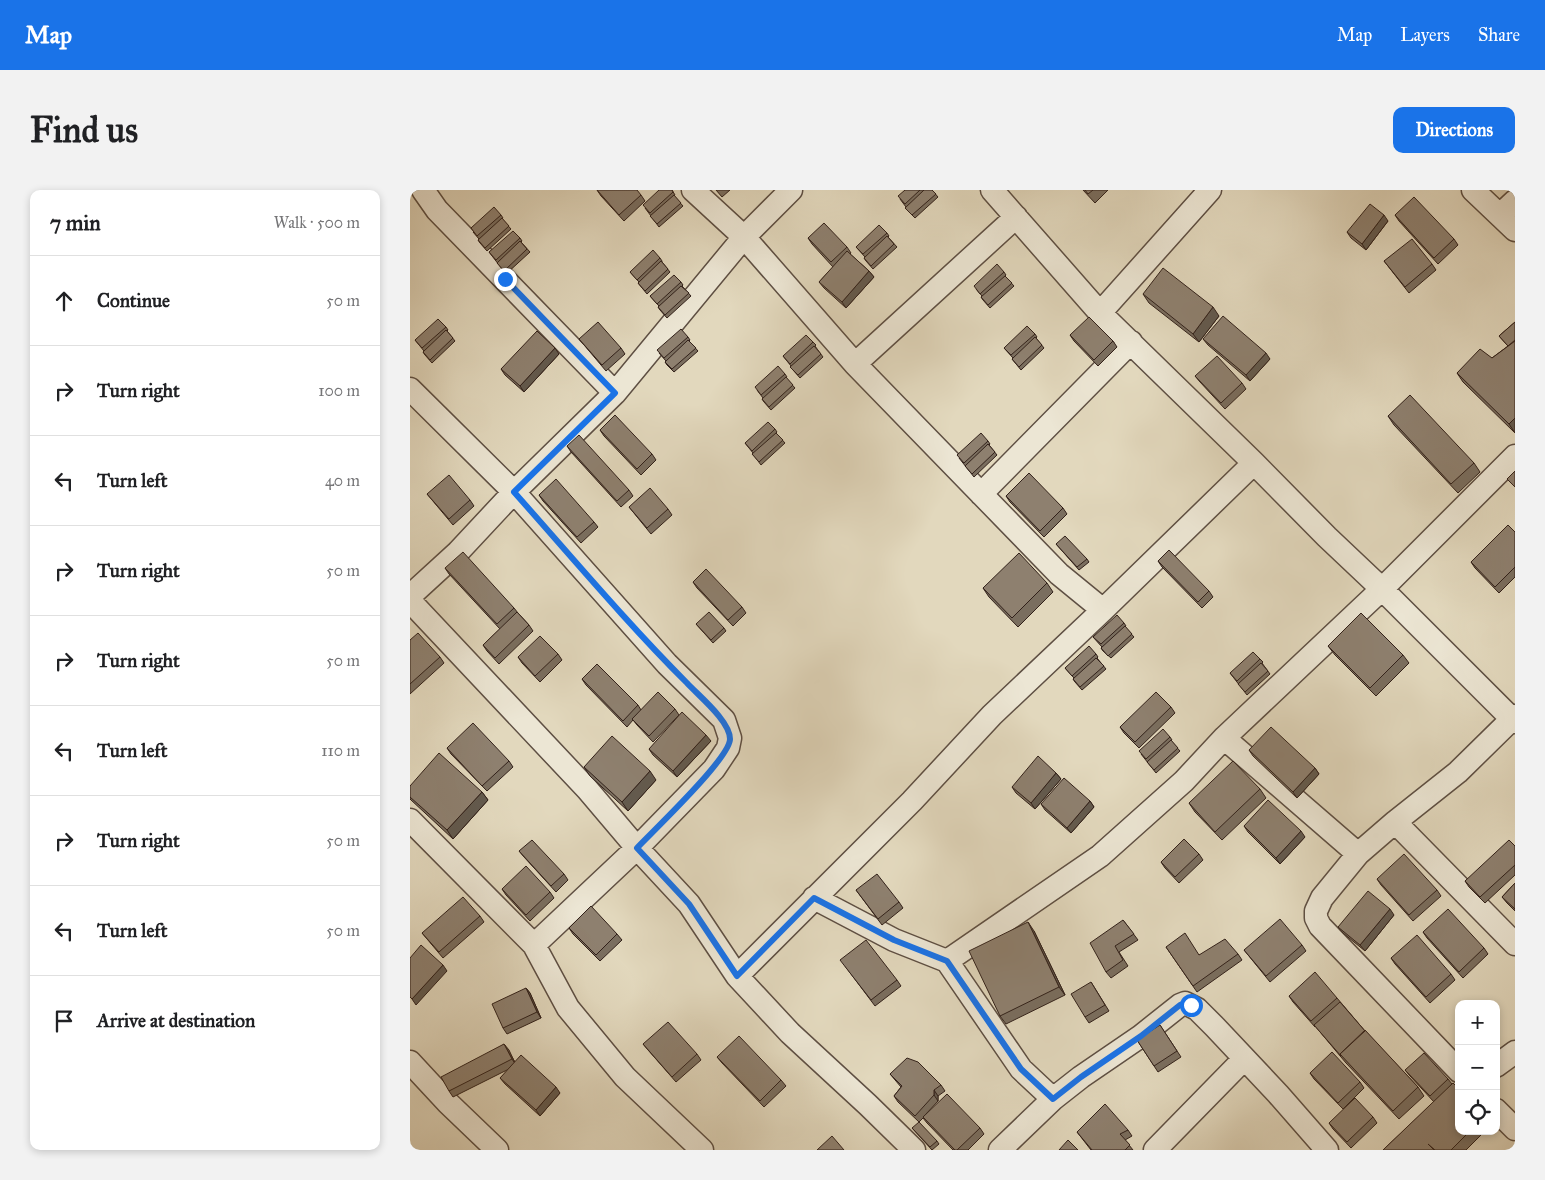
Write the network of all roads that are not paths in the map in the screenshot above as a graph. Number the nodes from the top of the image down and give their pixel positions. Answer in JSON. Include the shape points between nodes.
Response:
{"nodes":[{"id":1,"x":424,"y":190,"type":"edge"},
{"id":2,"x":693,"y":190,"type":"edge"},
{"id":3,"x":790,"y":190,"type":"edge"},
{"id":4,"x":992,"y":190,"type":"edge"},
{"id":5,"x":1210,"y":190,"type":"edge"},
{"id":6,"x":1473,"y":190,"type":"edge"},
{"id":7,"x":1510,"y":216,"type":"edge"},
{"id":8,"x":1016,"y":217,"type":"junction"},
{"id":9,"x":744,"y":238,"type":"junction"},
{"id":10,"x":1100,"y":313,"type":"junction"},
{"id":11,"x":1131,"y":342,"type":"junction"},
{"id":12,"x":856,"y":364,"type":"junction"},
{"id":13,"x":410,"y":389,"type":"edge"},
{"id":14,"x":615,"y":393,"type":"junction"},
{"id":15,"x":1515,"y":456,"type":"edge"},
{"id":16,"x":1254,"y":463,"type":"junction"},
{"id":17,"x":514,"y":492,"type":"junction"},
{"id":18,"x":981,"y":494,"type":"junction"},
{"id":19,"x":1382,"y":589,"type":"junction"},
{"id":20,"x":410,"y":596,"type":"edge"},
{"id":21,"x":410,"y":601,"type":"edge"},
{"id":22,"x":1103,"y":610,"type":"junction"},
{"id":23,"x":1514,"y":719,"type":"edge"},
{"id":24,"x":1224,"y":738,"type":"junction"},
{"id":25,"x":410,"y":820,"type":"edge"},
{"id":26,"x":1395,"y":822,"type":"junction"},
{"id":27,"x":637,"y":848,"type":"junction"},
{"id":28,"x":1358,"y":854,"type":"junction"},
{"id":29,"x":814,"y":898,"type":"junction"},
{"id":30,"x":1515,"y":944,"type":"edge"},
{"id":31,"x":534,"y":945,"type":"junction"},
{"id":32,"x":947,"y":961,"type":"junction"},
{"id":33,"x":737,"y":976,"type":"junction"},
{"id":34,"x":1515,"y":1052,"type":"edge"},
{"id":35,"x":1244,"y":1059,"type":"junction"},
{"id":36,"x":410,"y":1062,"type":"edge"},
{"id":37,"x":1500,"y":1063,"type":"edge"},
{"id":38,"x":1455,"y":1067,"type":"edge"},
{"id":39,"x":1053,"y":1099,"type":"junction"},
{"id":40,"x":1500,"y":1114,"type":"edge"},
{"id":41,"x":1515,"y":1129,"type":"edge"},
{"id":42,"x":497,"y":1150,"type":"edge"},
{"id":43,"x":702,"y":1150,"type":"edge"},
{"id":44,"x":914,"y":1150,"type":"edge"},
{"id":45,"x":1000,"y":1150,"type":"edge"},
{"id":46,"x":1155,"y":1150,"type":"edge"},
{"id":47,"x":1327,"y":1150,"type":"edge"}],
"edges":[{"from":1,"to":14,"type":"street","via":[[437,210]]},
{"from":2,"to":9,"type":"street"},
{"from":3,"to":9,"type":"street"},
{"from":4,"to":8,"type":"street"},
{"from":5,"to":10,"type":"street"},
{"from":6,"to":7,"type":"street"},
{"from":8,"to":10,"type":"street"},
{"from":8,"to":12,"type":"street"},
{"from":9,"to":12,"type":"street"},
{"from":9,"to":14,"type":"street"},
{"from":10,"to":11,"type":"street"},
{"from":11,"to":16,"type":"street"},
{"from":11,"to":18,"type":"street"},
{"from":12,"to":18,"type":"street"},
{"from":13,"to":17,"type":"street"},
{"from":14,"to":17,"type":"street"},
{"from":15,"to":19,"type":"street"},
{"from":16,"to":19,"type":"street"},
{"from":16,"to":22,"type":"street"},
{"from":17,"to":20,"type":"street","via":[[458,552]]},
{"from":17,"to":27,"type":"street","via":[[667,664],[724,720],[730,738],[728,748],[714,768]]},
{"from":18,"to":22,"type":"street","via":[[1059,574]]},
{"from":19,"to":23,"type":"street"},
{"from":19,"to":24,"type":"street"},
{"from":21,"to":27,"type":"street","via":[[587,789]]},
{"from":22,"to":29,"type":"street","via":[[992,715],[912,801]]},
{"from":23,"to":26,"type":"street","via":[[1458,772]]},
{"from":24,"to":28,"type":"street"},
{"from":24,"to":32,"type":"street","via":[[1184,781],[1100,856]]},
{"from":25,"to":31,"type":"street"},
{"from":26,"to":28,"type":"street"},
{"from":26,"to":30,"type":"street"},
{"from":27,"to":31,"type":"street"},
{"from":27,"to":33,"type":"street","via":[[689,904]]},
{"from":28,"to":38,"type":"street","via":[[1322,898],[1316,918],[1320,926]]},
{"from":29,"to":32,"type":"street","via":[[894,940]]},
{"from":29,"to":33,"type":"street"},
{"from":31,"to":43,"type":"street","via":[[574,1016],[625,1077]]},
{"from":32,"to":39,"type":"street","via":[[1021,1069]]},
{"from":33,"to":44,"type":"street","via":[[790,1033]]},
{"from":34,"to":37,"type":"street"},
{"from":35,"to":39,"type":"street","via":[[1198,1009],[1185,1003]]},
{"from":35,"to":46,"type":"street"},
{"from":35,"to":47,"type":"street"},
{"from":36,"to":42,"type":"street"},
{"from":39,"to":45,"type":"street"},
{"from":40,"to":41,"type":"street"}]}
